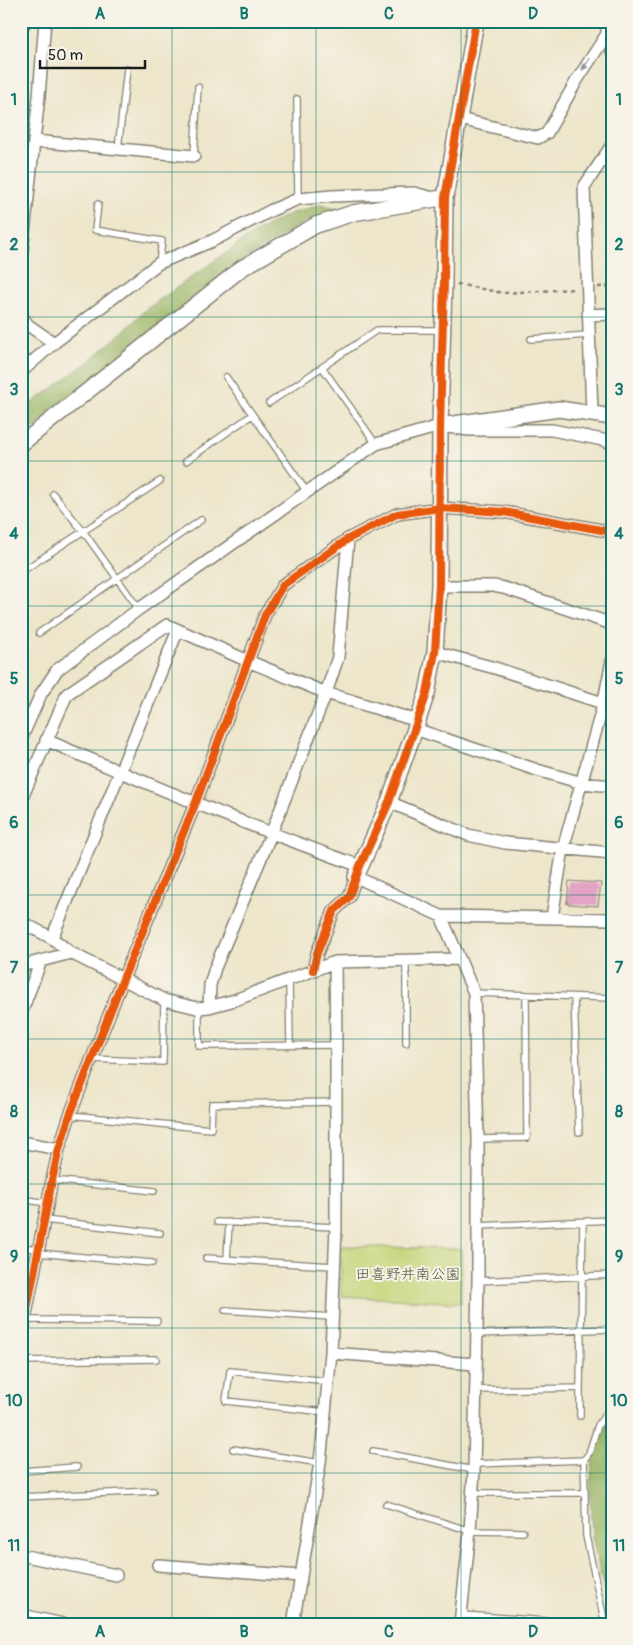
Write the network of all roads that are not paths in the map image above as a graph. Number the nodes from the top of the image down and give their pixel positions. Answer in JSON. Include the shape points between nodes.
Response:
{"nodes":[{"id":1,"x":45,"y":21,"type":"edge"},
{"id":2,"x":476,"y":21,"type":"edge"},
{"id":3,"x":607,"y":21,"type":"edge"},
{"id":4,"x":607,"y":34,"type":"junction"},
{"id":5,"x":612,"y":51,"type":"edge"},
{"id":6,"x":127,"y":69,"type":"dead end"},
{"id":7,"x":198,"y":87,"type":"dead end"},
{"id":8,"x":297,"y":100,"type":"dead end"},
{"id":9,"x":460,"y":119,"type":"junction"},
{"id":10,"x":34,"y":142,"type":"junction"},
{"id":11,"x":612,"y":145,"type":"edge"},
{"id":12,"x":118,"y":149,"type":"junction"},
{"id":13,"x":194,"y":156,"type":"joint"},
{"id":14,"x":25,"y":180,"type":"edge"},
{"id":15,"x":298,"y":199,"type":"junction"},
{"id":16,"x":440,"y":199,"type":"junction"},
{"id":17,"x":98,"y":204,"type":"dead end"},
{"id":18,"x":21,"y":260,"type":"edge"},
{"id":19,"x":159,"y":263,"type":"junction"},
{"id":20,"x":612,"y":314,"type":"edge"},
{"id":21,"x":588,"y":315,"type":"junction"},
{"id":22,"x":22,"y":317,"type":"edge"},
{"id":23,"x":443,"y":330,"type":"junction"},
{"id":24,"x":589,"y":335,"type":"junction"},
{"id":25,"x":531,"y":339,"type":"dead end"},
{"id":26,"x":54,"y":343,"type":"junction"},
{"id":27,"x":322,"y":367,"type":"junction"},
{"id":28,"x":21,"y":372,"type":"edge"},
{"id":29,"x":226,"y":377,"type":"dead end"},
{"id":30,"x":269,"y":403,"type":"dead end"},
{"id":31,"x":592,"y":413,"type":"junction"},
{"id":32,"x":252,"y":415,"type":"junction"},
{"id":33,"x":612,"y":417,"type":"edge"},
{"id":34,"x":440,"y":426,"type":"junction"},
{"id":35,"x":612,"y":443,"type":"edge"},
{"id":36,"x":21,"y":444,"type":"edge"},
{"id":37,"x":376,"y":444,"type":"junction"},
{"id":38,"x":186,"y":461,"type":"dead end"},
{"id":39,"x":160,"y":481,"type":"dead end"},
{"id":40,"x":307,"y":492,"type":"junction"},
{"id":41,"x":53,"y":494,"type":"dead end"},
{"id":42,"x":440,"y":508,"type":"junction"},
{"id":43,"x":201,"y":520,"type":"dead end"},
{"id":44,"x":83,"y":531,"type":"junction"},
{"id":45,"x":612,"y":532,"type":"edge"},
{"id":46,"x":348,"y":539,"type":"junction"},
{"id":47,"x":21,"y":572,"type":"edge"},
{"id":48,"x":117,"y":577,"type":"junction"},
{"id":49,"x":439,"y":586,"type":"junction"},
{"id":50,"x":139,"y":609,"type":"junction"},
{"id":51,"x":612,"y":624,"type":"edge"},
{"id":52,"x":178,"y":630,"type":"junction"},
{"id":53,"x":39,"y":633,"type":"dead end"},
{"id":54,"x":435,"y":652,"type":"junction"},
{"id":55,"x":248,"y":661,"type":"junction"},
{"id":56,"x":612,"y":661,"type":"edge"},
{"id":57,"x":326,"y":693,"type":"junction"},
{"id":58,"x":607,"y":705,"type":"edge"},
{"id":59,"x":416,"y":725,"type":"junction"},
{"id":60,"x":21,"y":739,"type":"edge"},
{"id":61,"x":46,"y":740,"type":"junction"},
{"id":62,"x":119,"y":772,"type":"junction"},
{"id":63,"x":582,"y":783,"type":"junction"},
{"id":64,"x":612,"y":786,"type":"edge"},
{"id":65,"x":21,"y":800,"type":"edge"},
{"id":66,"x":196,"y":802,"type":"junction"},
{"id":67,"x":389,"y":802,"type":"junction"},
{"id":68,"x":271,"y":834,"type":"junction"},
{"id":69,"x":563,"y":848,"type":"junction"},
{"id":70,"x":612,"y":853,"type":"edge"},
{"id":71,"x":358,"y":872,"type":"junction"},
{"id":72,"x":441,"y":916,"type":"junction"},
{"id":73,"x":552,"y":917,"type":"junction"},
{"id":74,"x":612,"y":920,"type":"edge"},
{"id":75,"x":21,"y":922,"type":"edge"},
{"id":76,"x":52,"y":938,"type":"junction"},
{"id":77,"x":71,"y":953,"type":"junction"},
{"id":78,"x":459,"y":959,"type":"junction"},
{"id":79,"x":406,"y":960,"type":"junction"},
{"id":80,"x":42,"y":961,"type":"junction"},
{"id":81,"x":335,"y":962,"type":"junction"},
{"id":82,"x":21,"y":966,"type":"edge"},
{"id":83,"x":313,"y":970,"type":"junction"},
{"id":84,"x":124,"y":979,"type":"junction"},
{"id":85,"x":289,"y":980,"type":"junction"},
{"id":86,"x":474,"y":993,"type":"junction"},
{"id":87,"x":526,"y":996,"type":"junction"},
{"id":88,"x":574,"y":998,"type":"junction"},
{"id":89,"x":612,"y":998,"type":"edge"},
{"id":90,"x":164,"y":1000,"type":"junction"},
{"id":91,"x":204,"y":1008,"type":"junction"},
{"id":92,"x":21,"y":1013,"type":"edge"},
{"id":93,"x":406,"y":1043,"type":"dead end"},
{"id":94,"x":290,"y":1045,"type":"junction"},
{"id":95,"x":336,"y":1045,"type":"junction"},
{"id":96,"x":92,"y":1059,"type":"junction"},
{"id":97,"x":336,"y":1102,"type":"junction"},
{"id":98,"x":70,"y":1115,"type":"junction"},
{"id":99,"x":578,"y":1132,"type":"dead end"},
{"id":100,"x":478,"y":1139,"type":"junction"},
{"id":101,"x":21,"y":1142,"type":"edge"},
{"id":102,"x":59,"y":1149,"type":"junction"},
{"id":103,"x":52,"y":1180,"type":"junction"},
{"id":104,"x":154,"y":1192,"type":"dead end"},
{"id":105,"x":21,"y":1198,"type":"edge"},
{"id":106,"x":48,"y":1203,"type":"junction"},
{"id":107,"x":44,"y":1220,"type":"junction"},
{"id":108,"x":612,"y":1220,"type":"edge"},
{"id":109,"x":217,"y":1222,"type":"dead end"},
{"id":110,"x":229,"y":1222,"type":"junction"},
{"id":111,"x":582,"y":1222,"type":"junction"},
{"id":112,"x":478,"y":1226,"type":"junction"},
{"id":113,"x":336,"y":1227,"type":"junction"},
{"id":114,"x":160,"y":1233,"type":"dead end"},
{"id":115,"x":21,"y":1247,"type":"edge"},
{"id":116,"x":37,"y":1251,"type":"junction"},
{"id":117,"x":206,"y":1258,"type":"dead end"},
{"id":118,"x":227,"y":1259,"type":"junction"},
{"id":119,"x":152,"y":1263,"type":"dead end"},
{"id":120,"x":334,"y":1266,"type":"junction"},
{"id":121,"x":612,"y":1275,"type":"edge"},
{"id":122,"x":582,"y":1276,"type":"junction"},
{"id":123,"x":478,"y":1281,"type":"junction"},
{"id":124,"x":26,"y":1292,"type":"edge"},
{"id":125,"x":225,"y":1310,"type":"dead end"},
{"id":126,"x":332,"y":1317,"type":"junction"},
{"id":127,"x":25,"y":1320,"type":"junction"},
{"id":128,"x":157,"y":1320,"type":"dead end"},
{"id":129,"x":612,"y":1329,"type":"edge"},
{"id":130,"x":582,"y":1330,"type":"junction"},
{"id":131,"x":476,"y":1334,"type":"junction"},
{"id":132,"x":22,"y":1336,"type":"edge"},
{"id":133,"x":331,"y":1353,"type":"junction"},
{"id":134,"x":156,"y":1358,"type":"dead end"},
{"id":135,"x":21,"y":1362,"type":"edge"},
{"id":136,"x":475,"y":1364,"type":"junction"},
{"id":137,"x":328,"y":1381,"type":"junction"},
{"id":138,"x":580,"y":1388,"type":"junction"},
{"id":139,"x":476,"y":1390,"type":"junction"},
{"id":140,"x":612,"y":1406,"type":"edge"},
{"id":141,"x":325,"y":1412,"type":"junction"},
{"id":142,"x":580,"y":1416,"type":"dead end"},
{"id":143,"x":233,"y":1449,"type":"dead end"},
{"id":144,"x":373,"y":1451,"type":"dead end"},
{"id":145,"x":584,"y":1460,"type":"junction"},
{"id":146,"x":320,"y":1463,"type":"junction"},
{"id":147,"x":77,"y":1467,"type":"dead end"},
{"id":148,"x":474,"y":1467,"type":"junction"},
{"id":149,"x":21,"y":1471,"type":"edge"},
{"id":150,"x":153,"y":1491,"type":"dead end"},
{"id":151,"x":473,"y":1493,"type":"junction"},
{"id":152,"x":584,"y":1493,"type":"junction"},
{"id":153,"x":21,"y":1497,"type":"edge"},
{"id":154,"x":386,"y":1504,"type":"dead end"},
{"id":155,"x":470,"y":1531,"type":"junction"},
{"id":156,"x":523,"y":1532,"type":"dead end"},
{"id":157,"x":21,"y":1555,"type":"edge"},
{"id":158,"x":158,"y":1565,"type":"dead end"},
{"id":159,"x":116,"y":1575,"type":"dead end"},
{"id":160,"x":300,"y":1576,"type":"junction"},
{"id":161,"x":21,"y":1612,"type":"edge"},
{"id":162,"x":461,"y":1619,"type":"edge"},
{"id":163,"x":548,"y":1621,"type":"dead end"},
{"id":164,"x":76,"y":1624,"type":"edge"},
{"id":165,"x":293,"y":1624,"type":"edge"},
{"id":166,"x":605,"y":1624,"type":"edge"}],
"edges":[{"from":1,"to":10,"type":"street"},
{"from":2,"to":9,"type":"street"},
{"from":3,"to":4,"type":"street"},
{"from":4,"to":5,"type":"street"},
{"from":4,"to":9,"type":"street","one_way":true,"via":[[547,133],[538,138]]},
{"from":6,"to":12,"type":"lane"},
{"from":7,"to":13,"type":"lane"},
{"from":8,"to":15,"type":"lane"},
{"from":9,"to":16,"type":"street"},
{"from":10,"to":12,"type":"street"},
{"from":10,"to":14,"type":"street"},
{"from":11,"to":21,"type":"street","via":[[584,187]]},
{"from":12,"to":13,"type":"street"},
{"from":14,"to":18,"type":"street"},
{"from":15,"to":16,"type":"street","via":[[414,193]]},
{"from":15,"to":19,"type":"street"},
{"from":16,"to":23,"type":"street"},
{"from":16,"to":36,"type":"street","via":[[353,213],[316,225],[242,268]]},
{"from":17,"to":19,"type":"lane","via":[[95,230],[162,241]]},
{"from":19,"to":26,"type":"street"},
{"from":20,"to":21,"type":"street"},
{"from":21,"to":24,"type":"street"},
{"from":22,"to":26,"type":"street"},
{"from":23,"to":27,"type":"lane","via":[[377,330]]},
{"from":23,"to":34,"type":"street"},
{"from":24,"to":25,"type":"lane"},
{"from":24,"to":31,"type":"street"},
{"from":26,"to":28,"type":"street"},
{"from":27,"to":30,"type":"lane"},
{"from":27,"to":37,"type":"lane"},
{"from":29,"to":32,"type":"lane"},
{"from":31,"to":33,"type":"street"},
{"from":31,"to":34,"type":"street","via":[[559,409]]},
{"from":32,"to":38,"type":"lane"},
{"from":32,"to":40,"type":"lane"},
{"from":34,"to":35,"type":"street","via":[[469,430],[552,430]]},
{"from":34,"to":37,"type":"street"},
{"from":34,"to":42,"type":"street"},
{"from":37,"to":40,"type":"street"},
{"from":39,"to":44,"type":"lane"},
{"from":40,"to":50,"type":"street"},
{"from":41,"to":44,"type":"lane"},
{"from":42,"to":45,"type":"street","via":[[504,512]]},
{"from":42,"to":46,"type":"street","via":[[397,514]]},
{"from":42,"to":49,"type":"street"},
{"from":43,"to":48,"type":"lane"},
{"from":44,"to":47,"type":"lane"},
{"from":44,"to":48,"type":"lane"},
{"from":46,"to":55,"type":"street","via":[[283,585],[265,615]]},
{"from":46,"to":57,"type":"street","via":[[338,658]]},
{"from":48,"to":50,"type":"lane"},
{"from":48,"to":53,"type":"lane"},
{"from":49,"to":51,"type":"street","via":[[504,588]]},
{"from":49,"to":54,"type":"street"},
{"from":50,"to":60,"type":"street","via":[[57,670],[41,694]]},
{"from":52,"to":55,"type":"street"},
{"from":52,"to":61,"type":"street","via":[[167,626],[67,694]]},
{"from":52,"to":62,"type":"street"},
{"from":54,"to":58,"type":"street"},
{"from":54,"to":59,"type":"street"},
{"from":55,"to":57,"type":"street"},
{"from":55,"to":66,"type":"street"},
{"from":56,"to":58,"type":"street"},
{"from":57,"to":59,"type":"street"},
{"from":57,"to":68,"type":"street"},
{"from":58,"to":63,"type":"street"},
{"from":59,"to":63,"type":"street","via":[[537,770]]},
{"from":59,"to":67,"type":"street"},
{"from":61,"to":62,"type":"street"},
{"from":61,"to":65,"type":"street"},
{"from":62,"to":66,"type":"street"},
{"from":62,"to":76,"type":"street"},
{"from":63,"to":64,"type":"street"},
{"from":63,"to":69,"type":"street"},
{"from":66,"to":68,"type":"street"},
{"from":66,"to":84,"type":"street"},
{"from":67,"to":69,"type":"street","via":[[468,835],[506,843]]},
{"from":67,"to":71,"type":"street"},
{"from":68,"to":71,"type":"street"},
{"from":68,"to":91,"type":"street","via":[[215,968]]},
{"from":69,"to":70,"type":"street"},
{"from":69,"to":73,"type":"street"},
{"from":71,"to":72,"type":"street"},
{"from":71,"to":83,"type":"street","via":[[349,897],[334,911]]},
{"from":72,"to":73,"type":"street"},
{"from":72,"to":78,"type":"street"},
{"from":73,"to":74,"type":"street"},
{"from":75,"to":76,"type":"street"},
{"from":76,"to":77,"type":"street"},
{"from":77,"to":80,"type":"street"},
{"from":77,"to":84,"type":"street"},
{"from":78,"to":79,"type":"street"},
{"from":78,"to":86,"type":"street"},
{"from":79,"to":81,"type":"street"},
{"from":79,"to":93,"type":"lane"},
{"from":80,"to":82,"type":"street"},
{"from":80,"to":92,"type":"street"},
{"from":81,"to":83,"type":"street"},
{"from":81,"to":95,"type":"street"},
{"from":83,"to":85,"type":"street"},
{"from":84,"to":90,"type":"street"},
{"from":84,"to":96,"type":"street"},
{"from":85,"to":91,"type":"street"},
{"from":85,"to":94,"type":"lane"},
{"from":86,"to":87,"type":"lane"},
{"from":86,"to":100,"type":"street"},
{"from":87,"to":88,"type":"lane"},
{"from":87,"to":100,"type":"lane","via":[[527,1138]]},
{"from":88,"to":89,"type":"lane"},
{"from":88,"to":99,"type":"lane"},
{"from":90,"to":91,"type":"street"},
{"from":90,"to":96,"type":"lane","via":[[163,1062]]},
{"from":91,"to":94,"type":"lane","via":[[199,1046]]},
{"from":94,"to":95,"type":"lane"},
{"from":95,"to":97,"type":"street"},
{"from":96,"to":98,"type":"street"},
{"from":97,"to":98,"type":"lane","via":[[212,1104],[211,1129]]},
{"from":97,"to":113,"type":"street"},
{"from":98,"to":102,"type":"street"},
{"from":100,"to":112,"type":"street"},
{"from":101,"to":102,"type":"street"},
{"from":102,"to":103,"type":"street"},
{"from":103,"to":104,"type":"lane"},
{"from":103,"to":106,"type":"street"},
{"from":105,"to":106,"type":"lane"},
{"from":106,"to":107,"type":"street"},
{"from":107,"to":114,"type":"lane"},
{"from":107,"to":116,"type":"street"},
{"from":108,"to":111,"type":"lane"},
{"from":109,"to":110,"type":"lane"},
{"from":110,"to":113,"type":"lane"},
{"from":110,"to":118,"type":"lane"},
{"from":111,"to":112,"type":"lane"},
{"from":111,"to":122,"type":"lane"},
{"from":112,"to":123,"type":"street"},
{"from":113,"to":120,"type":"street"},
{"from":115,"to":116,"type":"lane"},
{"from":116,"to":119,"type":"lane"},
{"from":116,"to":124,"type":"street"},
{"from":117,"to":118,"type":"lane"},
{"from":118,"to":120,"type":"lane"},
{"from":120,"to":126,"type":"street"},
{"from":121,"to":122,"type":"lane"},
{"from":122,"to":123,"type":"lane"},
{"from":122,"to":130,"type":"lane"},
{"from":123,"to":131,"type":"street"},
{"from":124,"to":127,"type":"street"},
{"from":125,"to":126,"type":"lane"},
{"from":126,"to":133,"type":"street"},
{"from":127,"to":128,"type":"lane"},
{"from":127,"to":132,"type":"street"},
{"from":129,"to":130,"type":"lane"},
{"from":130,"to":131,"type":"lane"},
{"from":130,"to":138,"type":"lane"},
{"from":131,"to":136,"type":"street"},
{"from":133,"to":136,"type":"street"},
{"from":133,"to":137,"type":"street"},
{"from":134,"to":135,"type":"lane"},
{"from":136,"to":139,"type":"street"},
{"from":137,"to":141,"type":"street"},
{"from":137,"to":141,"type":"lane","via":[[230,1370],[226,1401]]},
{"from":138,"to":139,"type":"lane"},
{"from":138,"to":142,"type":"lane"},
{"from":139,"to":148,"type":"street"},
{"from":140,"to":145,"type":"lane","via":[[598,1425]]},
{"from":141,"to":146,"type":"street"},
{"from":143,"to":146,"type":"lane"},
{"from":144,"to":148,"type":"lane"},
{"from":145,"to":148,"type":"lane"},
{"from":145,"to":152,"type":"lane"},
{"from":146,"to":160,"type":"street"},
{"from":147,"to":149,"type":"lane"},
{"from":148,"to":151,"type":"street"},
{"from":150,"to":153,"type":"lane"},
{"from":151,"to":152,"type":"lane"},
{"from":151,"to":155,"type":"street"},
{"from":152,"to":166,"type":"lane","via":[[586,1536]]},
{"from":154,"to":155,"type":"lane"},
{"from":155,"to":156,"type":"lane"},
{"from":155,"to":162,"type":"street"},
{"from":157,"to":159,"type":"street"},
{"from":158,"to":160,"type":"street"},
{"from":160,"to":165,"type":"street"},
{"from":161,"to":164,"type":"lane"},
{"from":162,"to":163,"type":"lane"}]}
